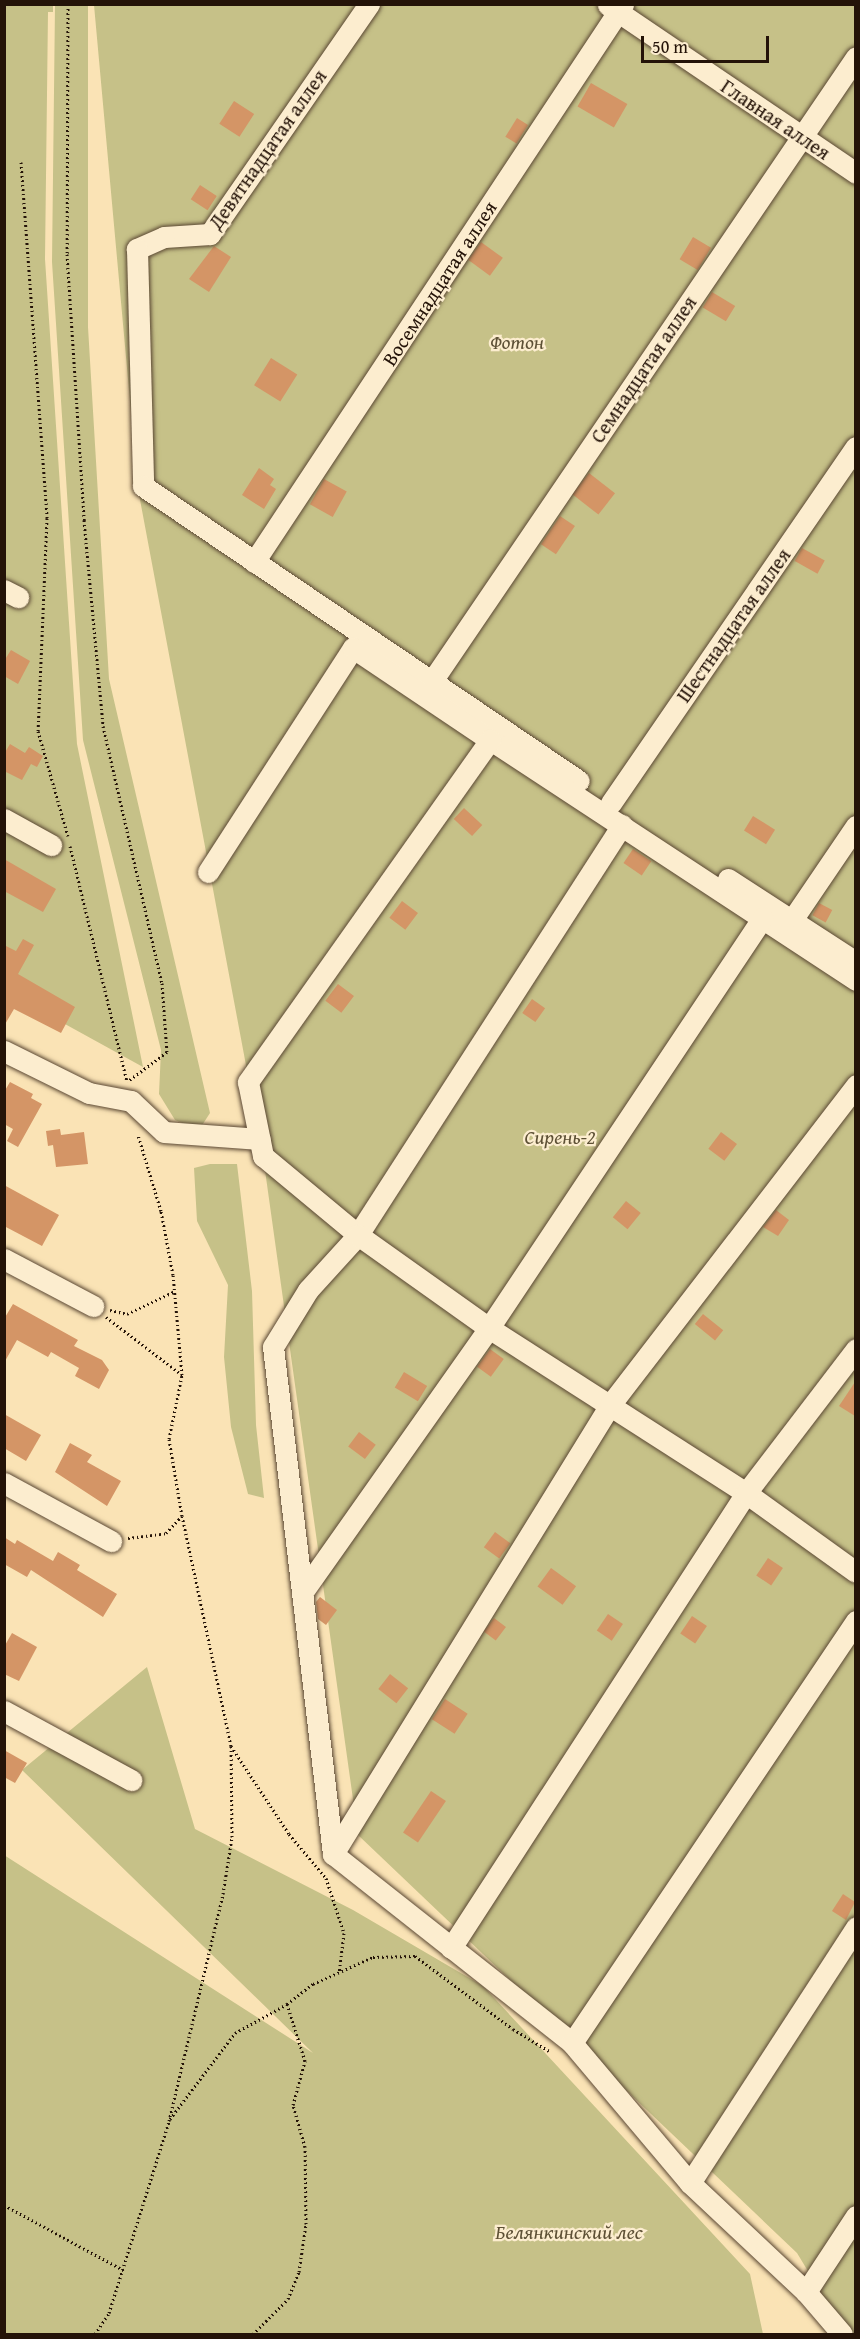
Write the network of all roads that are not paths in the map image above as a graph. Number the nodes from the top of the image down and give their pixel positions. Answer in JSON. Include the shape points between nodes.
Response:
{"nodes":[{"id":1,"x":369,"y":4,"type":"edge"},
{"id":2,"x":616,"y":7,"type":"edge"},
{"id":3,"x":855,"y":57,"type":"edge"},
{"id":4,"x":801,"y":136,"type":"junction"},
{"id":5,"x":855,"y":173,"type":"edge"},
{"id":6,"x":855,"y":447,"type":"edge"},
{"id":7,"x":255,"y":562,"type":"junction"},
{"id":8,"x":432,"y":681,"type":"junction"},
{"id":9,"x":490,"y":740,"type":"junction"},
{"id":10,"x":611,"y":803,"type":"junction"},
{"id":11,"x":4,"y":819,"type":"edge"},
{"id":12,"x":622,"y":825,"type":"junction"},
{"id":13,"x":855,"y":826,"type":"edge"},
{"id":14,"x":51,"y":845,"type":"dead end"},
{"id":15,"x":208,"y":873,"type":"dead end"},
{"id":16,"x":762,"y":918,"type":"junction"},
{"id":17,"x":792,"y":920,"type":"junction"},
{"id":18,"x":855,"y":962,"type":"edge"},
{"id":19,"x":855,"y":980,"type":"edge"},
{"id":20,"x":4,"y":1051,"type":"edge"},
{"id":21,"x":855,"y":1085,"type":"edge"},
{"id":22,"x":260,"y":1139,"type":"junction"},
{"id":23,"x":358,"y":1235,"type":"junction"},
{"id":24,"x":4,"y":1259,"type":"edge"},
{"id":25,"x":93,"y":1306,"type":"road end"},
{"id":26,"x":489,"y":1328,"type":"junction"},
{"id":27,"x":855,"y":1349,"type":"edge"},
{"id":28,"x":610,"y":1405,"type":"junction"},
{"id":29,"x":4,"y":1483,"type":"edge"},
{"id":30,"x":746,"y":1492,"type":"junction"},
{"id":31,"x":111,"y":1541,"type":"road end"},
{"id":32,"x":855,"y":1572,"type":"edge"},
{"id":33,"x":302,"y":1593,"type":"junction"},
{"id":34,"x":855,"y":1621,"type":"edge"},
{"id":35,"x":4,"y":1711,"type":"edge"},
{"id":36,"x":131,"y":1780,"type":"dead end"},
{"id":37,"x":333,"y":1854,"type":"junction"},
{"id":38,"x":855,"y":1927,"type":"edge"},
{"id":39,"x":451,"y":1948,"type":"junction"},
{"id":40,"x":564,"y":2049,"type":"junction"},
{"id":41,"x":690,"y":2183,"type":"junction"},
{"id":42,"x":855,"y":2216,"type":"edge"},
{"id":43,"x":806,"y":2292,"type":"junction"},
{"id":44,"x":842,"y":2334,"type":"edge"}],
"edges":[{"from":1,"to":7,"type":"street","name":"Девятнадцатая аллея","via":[[210,234],[164,237],[137,249],[143,486]]},
{"from":2,"to":4,"type":"street","name":"Главная аллея"},
{"from":2,"to":7,"type":"street","name":"Восемнадцатая аллея"},
{"from":3,"to":4,"type":"street","name":"Семнадцатая аллея"},
{"from":4,"to":5,"type":"street","name":"Главная аллея"},
{"from":4,"to":8,"type":"street","name":"Семнадцатая аллея"},
{"from":6,"to":10,"type":"street","name":"Шестнадцатая аллея"},
{"from":7,"to":8,"type":"street"},
{"from":8,"to":10,"type":"street"},
{"from":9,"to":12,"type":"street"},
{"from":9,"to":15,"type":"street","via":[[353,648]]},
{"from":9,"to":22,"type":"street","via":[[248,1082]]},
{"from":10,"to":17,"type":"street"},
{"from":11,"to":14,"type":"street"},
{"from":12,"to":16,"type":"street"},
{"from":12,"to":23,"type":"street"},
{"from":13,"to":17,"type":"street"},
{"from":16,"to":19,"type":"street"},
{"from":16,"to":26,"type":"street"},
{"from":17,"to":18,"type":"street"},
{"from":20,"to":22,"type":"street","via":[[89,1093],[129,1092],[164,1132]]},
{"from":21,"to":28,"type":"street"},
{"from":22,"to":23,"type":"street","via":[[263,1156]]},
{"from":23,"to":26,"type":"street"},
{"from":23,"to":33,"type":"street","via":[[308,1290],[273,1347]]},
{"from":24,"to":25,"type":"street"},
{"from":26,"to":28,"type":"street"},
{"from":26,"to":33,"type":"street"},
{"from":27,"to":30,"type":"street"},
{"from":28,"to":30,"type":"street"},
{"from":28,"to":37,"type":"street"},
{"from":29,"to":31,"type":"street"},
{"from":30,"to":32,"type":"street"},
{"from":30,"to":39,"type":"street"},
{"from":33,"to":37,"type":"street"},
{"from":34,"to":40,"type":"street"},
{"from":35,"to":36,"type":"street"},
{"from":37,"to":39,"type":"street"},
{"from":38,"to":41,"type":"street"},
{"from":39,"to":40,"type":"street"},
{"from":40,"to":41,"type":"street"},
{"from":41,"to":43,"type":"street"},
{"from":42,"to":43,"type":"street"},
{"from":43,"to":44,"type":"street"}]}
